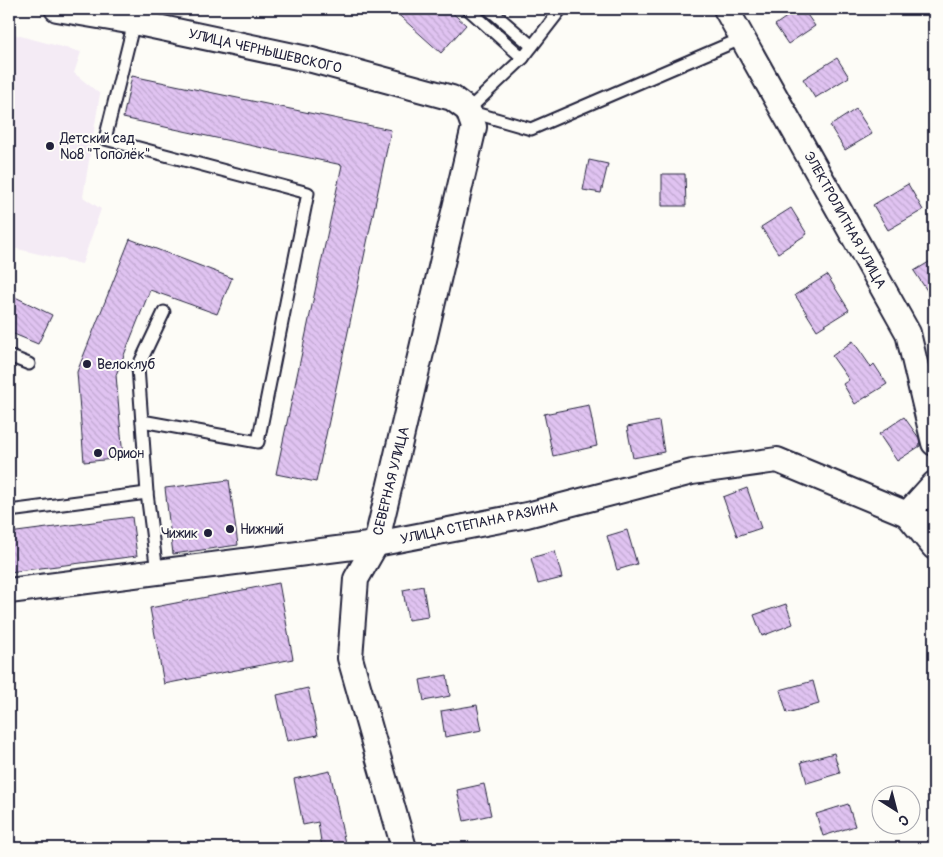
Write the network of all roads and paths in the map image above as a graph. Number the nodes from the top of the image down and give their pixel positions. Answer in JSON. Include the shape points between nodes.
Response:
{"nodes":[{"id":1,"x":58,"y":9,"type":"edge"},
{"id":2,"x":468,"y":9,"type":"edge"},
{"id":3,"x":489,"y":9,"type":"edge"},
{"id":4,"x":561,"y":9,"type":"edge"},
{"id":5,"x":726,"y":9,"type":"edge"},
{"id":6,"x":134,"y":22,"type":"junction"},
{"id":7,"x":743,"y":38,"type":"junction"},
{"id":8,"x":532,"y":46,"type":"junction"},
{"id":9,"x":523,"y":58,"type":"junction"},
{"id":10,"x":468,"y":110,"type":"junction"},
{"id":11,"x":164,"y":312,"type":"dead end"},
{"id":12,"x":9,"y":356,"type":"edge"},
{"id":13,"x":29,"y":364,"type":"dead end"},
{"id":14,"x":142,"y":421,"type":"junction"},
{"id":15,"x":934,"y":443,"type":"edge"},
{"id":16,"x":934,"y":484,"type":"edge"},
{"id":17,"x":147,"y":493,"type":"junction"},
{"id":18,"x":9,"y":511,"type":"edge"},
{"id":19,"x":908,"y":514,"type":"junction"},
{"id":20,"x":934,"y":528,"type":"edge"},
{"id":21,"x":376,"y":544,"type":"junction"},
{"id":22,"x":934,"y":547,"type":"edge"},
{"id":23,"x":157,"y":572,"type":"junction"},
{"id":24,"x":9,"y":591,"type":"edge"},
{"id":25,"x":404,"y":848,"type":"edge"}],
"edges":[{"from":1,"to":6,"type":"street","name":"УЛИЦА ЧЕРНЫШЕВСКОГО"},
{"from":2,"to":9,"type":"lane"},
{"from":3,"to":8,"type":"lane"},
{"from":4,"to":8,"type":"lane"},
{"from":5,"to":7,"type":"street","name":"ЭЛЕКТРОЛИТНАЯ УЛИЦА"},
{"from":6,"to":10,"type":"street","name":"УЛИЦА ЧЕРНЫШЕВСКОГО","via":[[312,60],[452,98]]},
{"from":6,"to":14,"type":"lane","via":[[105,139],[308,193],[258,442]]},
{"from":7,"to":10,"type":"lane","via":[[531,129]]},
{"from":7,"to":15,"type":"street","name":"ЭЛЕКТРОЛИТНАЯ УЛИЦА","via":[[908,333]]},
{"from":8,"to":9,"type":"lane"},
{"from":9,"to":10,"type":"lane"},
{"from":10,"to":21,"type":"street","name":"СЕВЕРНАЯ УЛИЦА","via":[[474,127]]},
{"from":11,"to":14,"type":"lane","via":[[138,367]]},
{"from":12,"to":13,"type":"lane"},
{"from":14,"to":17,"type":"lane"},
{"from":16,"to":19,"type":"street"},
{"from":17,"to":18,"type":"lane"},
{"from":17,"to":23,"type":"lane"},
{"from":19,"to":20,"type":"street","name":"УЛИЦА СТЕПАНА РАЗИНА"},
{"from":19,"to":21,"type":"street","name":"УЛИЦА СТЕПАНА РАЗИНА","via":[[776,460],[692,472]]},
{"from":19,"to":22,"type":"street"},
{"from":21,"to":23,"type":"street","name":"УЛИЦА СТЕПАНА РАЗИНА"},
{"from":21,"to":25,"type":"street","name":"СЕВЕРНАЯ УЛИЦА","via":[[356,579],[350,658]]},
{"from":23,"to":24,"type":"street","name":"УЛИЦА СТЕПАНА РАЗИНА"}]}
